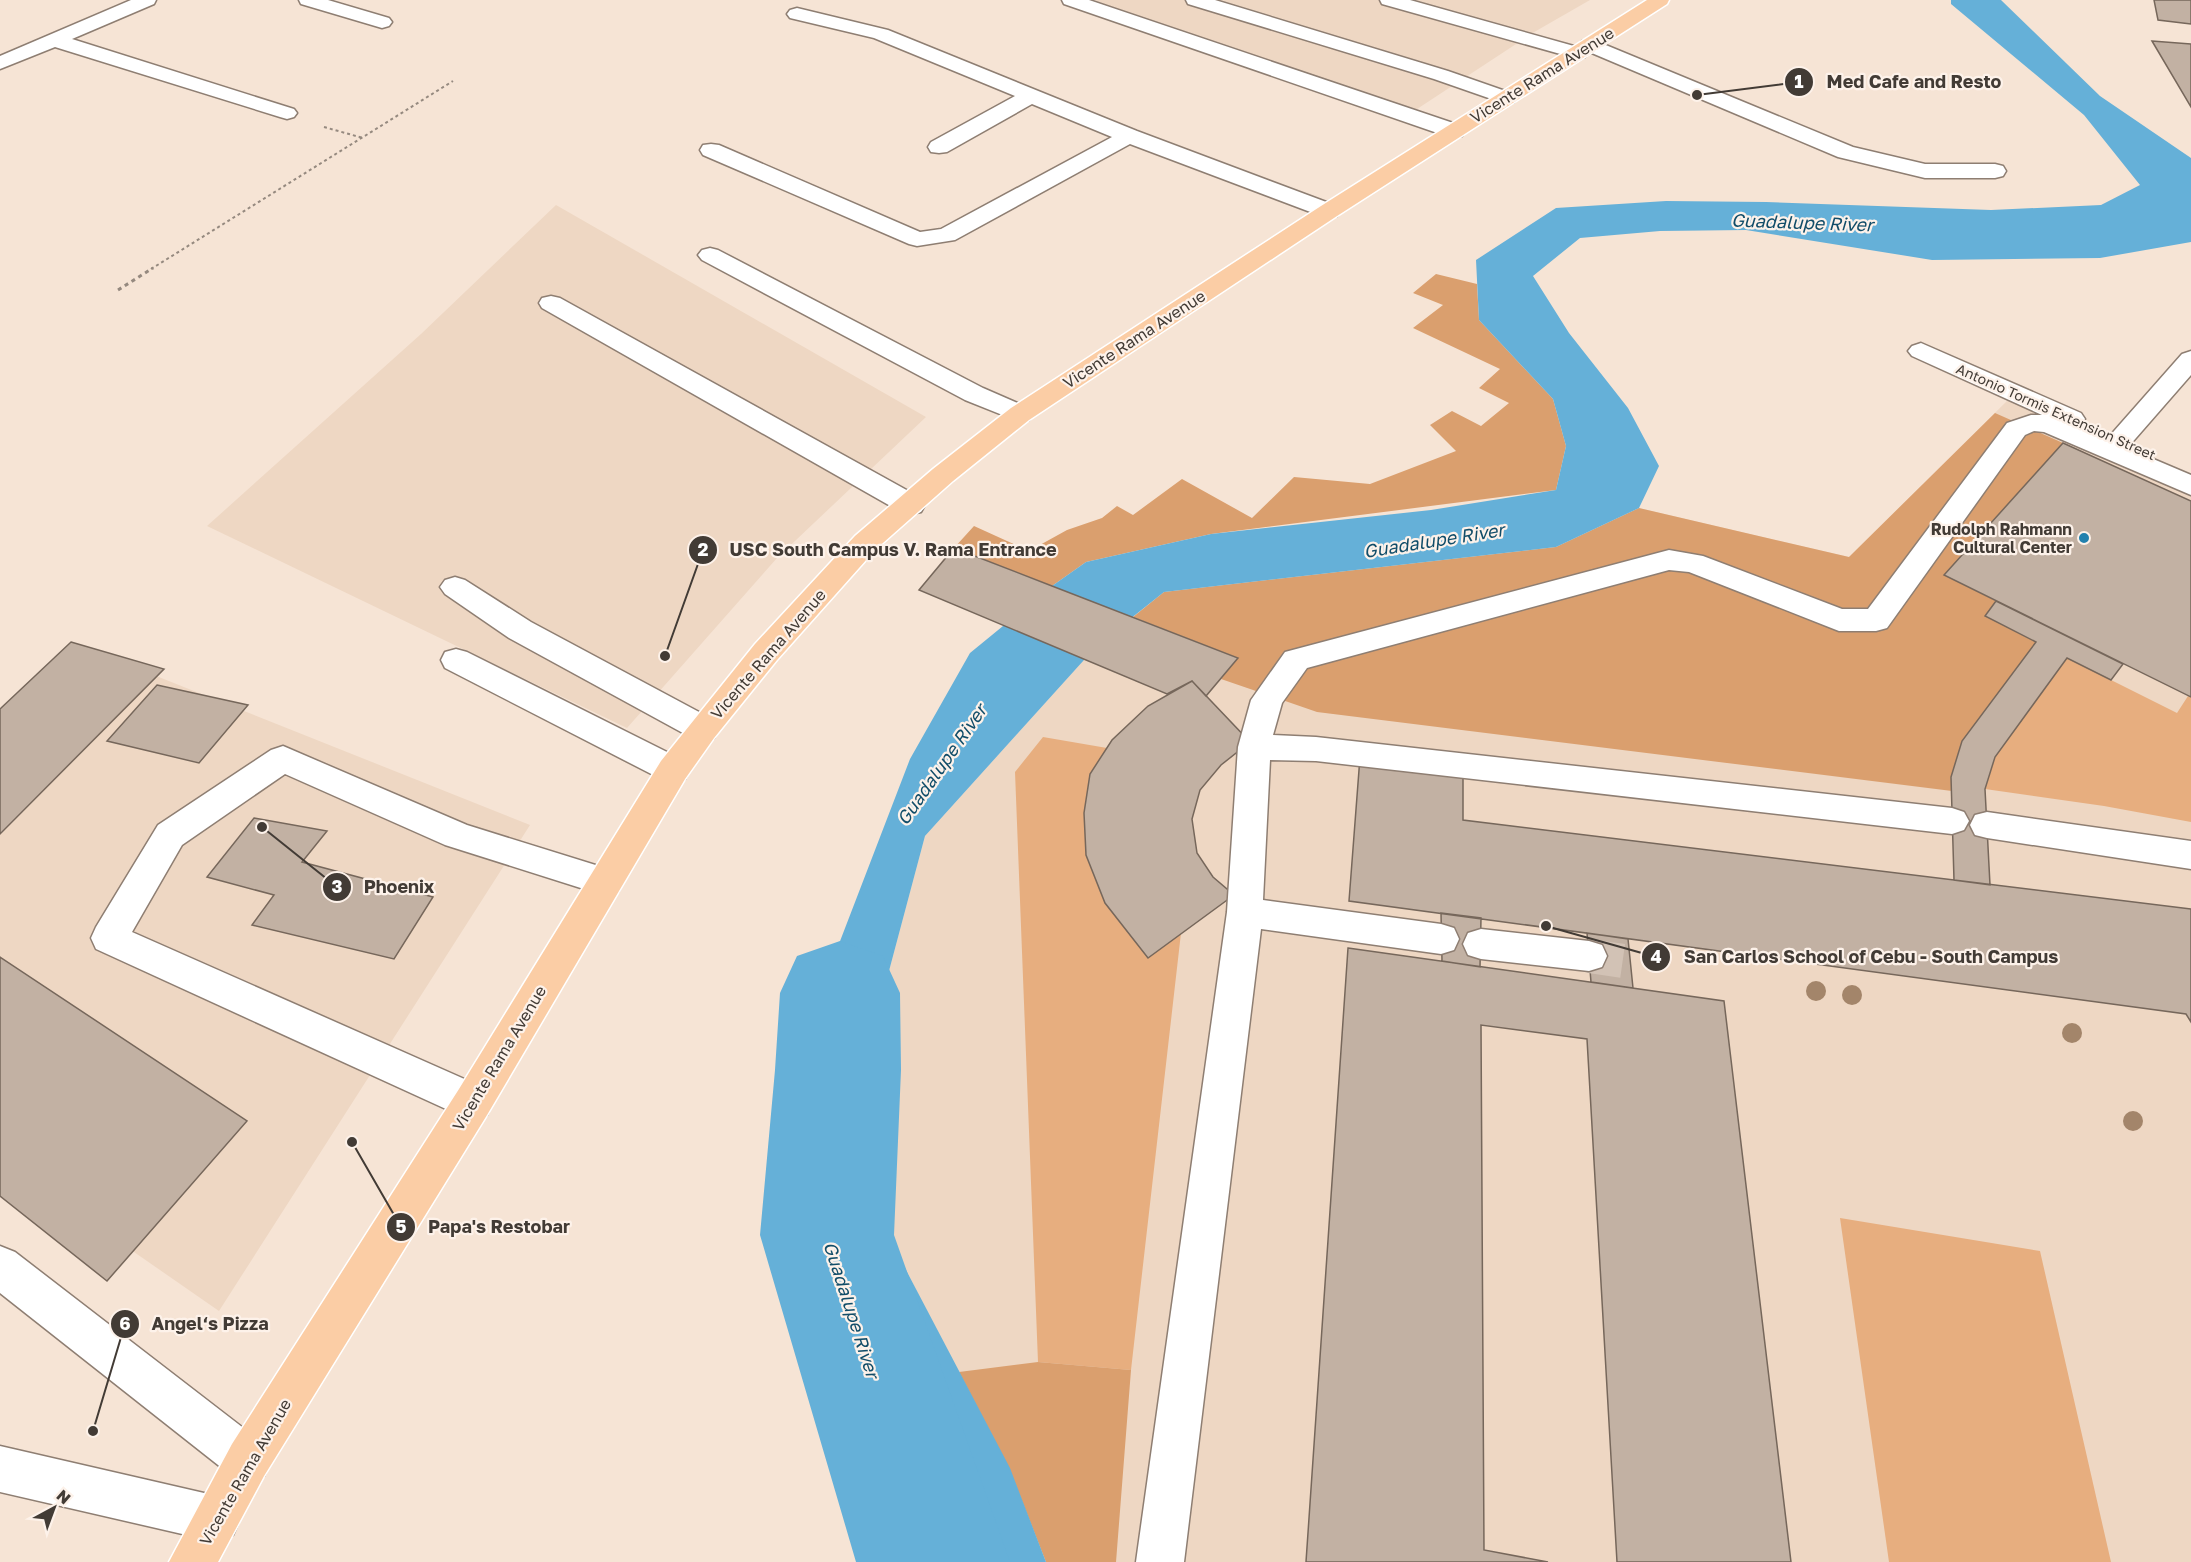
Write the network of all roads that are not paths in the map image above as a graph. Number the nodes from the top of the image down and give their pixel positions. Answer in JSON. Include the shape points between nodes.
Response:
{"nodes":[{"id":1,"x":147,"y":0,"type":"edge"},
{"id":2,"x":308,"y":0,"type":"edge"},
{"id":3,"x":1071,"y":0,"type":"edge"},
{"id":4,"x":1195,"y":0,"type":"edge"},
{"id":5,"x":1389,"y":0,"type":"edge"},
{"id":6,"x":1660,"y":0,"type":"edge"},
{"id":7,"x":797,"y":14,"type":"dead end"},
{"id":8,"x":382,"y":22,"type":"dead end"},
{"id":9,"x":54,"y":40,"type":"junction"},
{"id":10,"x":1583,"y":49,"type":"junction"},
{"id":11,"x":0,"y":63,"type":"edge"},
{"id":12,"x":1031,"y":96,"type":"junction"},
{"id":13,"x":1507,"y":98,"type":"junction"},
{"id":14,"x":287,"y":112,"type":"dead end"},
{"id":15,"x":1454,"y":131,"type":"junction"},
{"id":16,"x":1129,"y":136,"type":"junction"},
{"id":17,"x":939,"y":147,"type":"dead end"},
{"id":18,"x":711,"y":150,"type":"dead end"},
{"id":19,"x":1995,"y":171,"type":"dead end"},
{"id":20,"x":1329,"y":211,"type":"junction"},
{"id":21,"x":710,"y":255,"type":"dead end"},
{"id":22,"x":550,"y":303,"type":"dead end"},
{"id":23,"x":1921,"y":351,"type":"dead end"},
{"id":24,"x":2191,"y":359,"type":"edge"},
{"id":25,"x":1020,"y":414,"type":"junction"},
{"id":26,"x":2120,"y":440,"type":"junction"},
{"id":27,"x":2191,"y":473,"type":"edge"},
{"id":28,"x":2191,"y":486,"type":"edge"},
{"id":29,"x":911,"y":505,"type":"junction"},
{"id":30,"x":455,"y":587,"type":"dead end"},
{"id":31,"x":456,"y":660,"type":"dead end"},
{"id":32,"x":703,"y":729,"type":"junction"},
{"id":33,"x":1254,"y":747,"type":"junction"},
{"id":34,"x":674,"y":770,"type":"junction"},
{"id":35,"x":1952,"y":821,"type":"dead end"},
{"id":36,"x":1987,"y":825,"type":"dead end"},
{"id":37,"x":2191,"y":855,"type":"edge"},
{"id":38,"x":606,"y":882,"type":"junction"},
{"id":39,"x":1245,"y":912,"type":"junction"},
{"id":40,"x":1441,"y":939,"type":"dead end"},
{"id":41,"x":1481,"y":944,"type":"dead end"},
{"id":42,"x":1589,"y":956,"type":"tunnel mouth"},
{"id":43,"x":473,"y":1102,"type":"junction"},
{"id":44,"x":0,"y":1267,"type":"edge"},
{"id":45,"x":248,"y":1460,"type":"junction"},
{"id":46,"x":0,"y":1469,"type":"edge"},
{"id":47,"x":217,"y":1519,"type":"junction"},
{"id":48,"x":194,"y":1562,"type":"edge"},
{"id":49,"x":1160,"y":1562,"type":"edge"}],
"edges":[{"from":1,"to":9,"type":"street"},
{"from":2,"to":8,"type":"street"},
{"from":3,"to":15,"type":"street"},
{"from":4,"to":13,"type":"street"},
{"from":5,"to":10,"type":"street"},
{"from":6,"to":10,"type":"main road","name":"Vicente Rama Avenue"},
{"from":7,"to":12,"type":"street","via":[[881,34]]},
{"from":9,"to":11,"type":"street"},
{"from":9,"to":14,"type":"street"},
{"from":10,"to":13,"type":"main road","name":"Vicente Rama Avenue"},
{"from":10,"to":19,"type":"street","via":[[1846,152],[1925,171]]},
{"from":12,"to":16,"type":"street"},
{"from":12,"to":17,"type":"street"},
{"from":13,"to":15,"type":"main road","name":"Vicente Rama Avenue"},
{"from":15,"to":20,"type":"main road","name":"Vicente Rama Avenue"},
{"from":16,"to":18,"type":"street","via":[[947,235],[917,238]]},
{"from":16,"to":20,"type":"street"},
{"from":20,"to":25,"type":"main road","name":"Vicente Rama Avenue"},
{"from":21,"to":25,"type":"street","via":[[974,394]]},
{"from":22,"to":29,"type":"street"},
{"from":23,"to":26,"type":"street","name":"Antonio Tormis Extension Street"},
{"from":24,"to":26,"type":"street"},
{"from":25,"to":29,"type":"main road","name":"Vicente Rama Avenue"},
{"from":26,"to":27,"type":"street","name":"Antonio Tormis Extension Street"},
{"from":28,"to":33,"type":"street","via":[[2048,424],[2031,423],[2016,429],[1876,620],[1839,620],[1693,563],[1669,560],[1296,660],[1267,700]]},
{"from":29,"to":32,"type":"main road","name":"Vicente Rama Avenue","via":[[866,543],[766,652]]},
{"from":30,"to":32,"type":"street","via":[[520,630]]},
{"from":31,"to":34,"type":"street"},
{"from":32,"to":34,"type":"main road","name":"Vicente Rama Avenue"},
{"from":33,"to":35,"type":"street","via":[[1316,749]]},
{"from":33,"to":39,"type":"street"},
{"from":34,"to":38,"type":"main road","name":"Vicente Rama Avenue"},
{"from":36,"to":37,"type":"street"},
{"from":38,"to":43,"type":"main road","name":"Vicente Rama Avenue"},
{"from":38,"to":43,"type":"street","via":[[457,835],[283,759],[170,835],[109,938]]},
{"from":39,"to":40,"type":"street"},
{"from":39,"to":49,"type":"street"},
{"from":41,"to":42,"type":"street"},
{"from":43,"to":45,"type":"main road","name":"Vicente Rama Avenue"},
{"from":44,"to":45,"type":"street"},
{"from":45,"to":47,"type":"main road","name":"Vicente Rama Avenue"},
{"from":46,"to":47,"type":"street"},
{"from":47,"to":48,"type":"main road","name":"Vicente Rama Avenue"}]}
